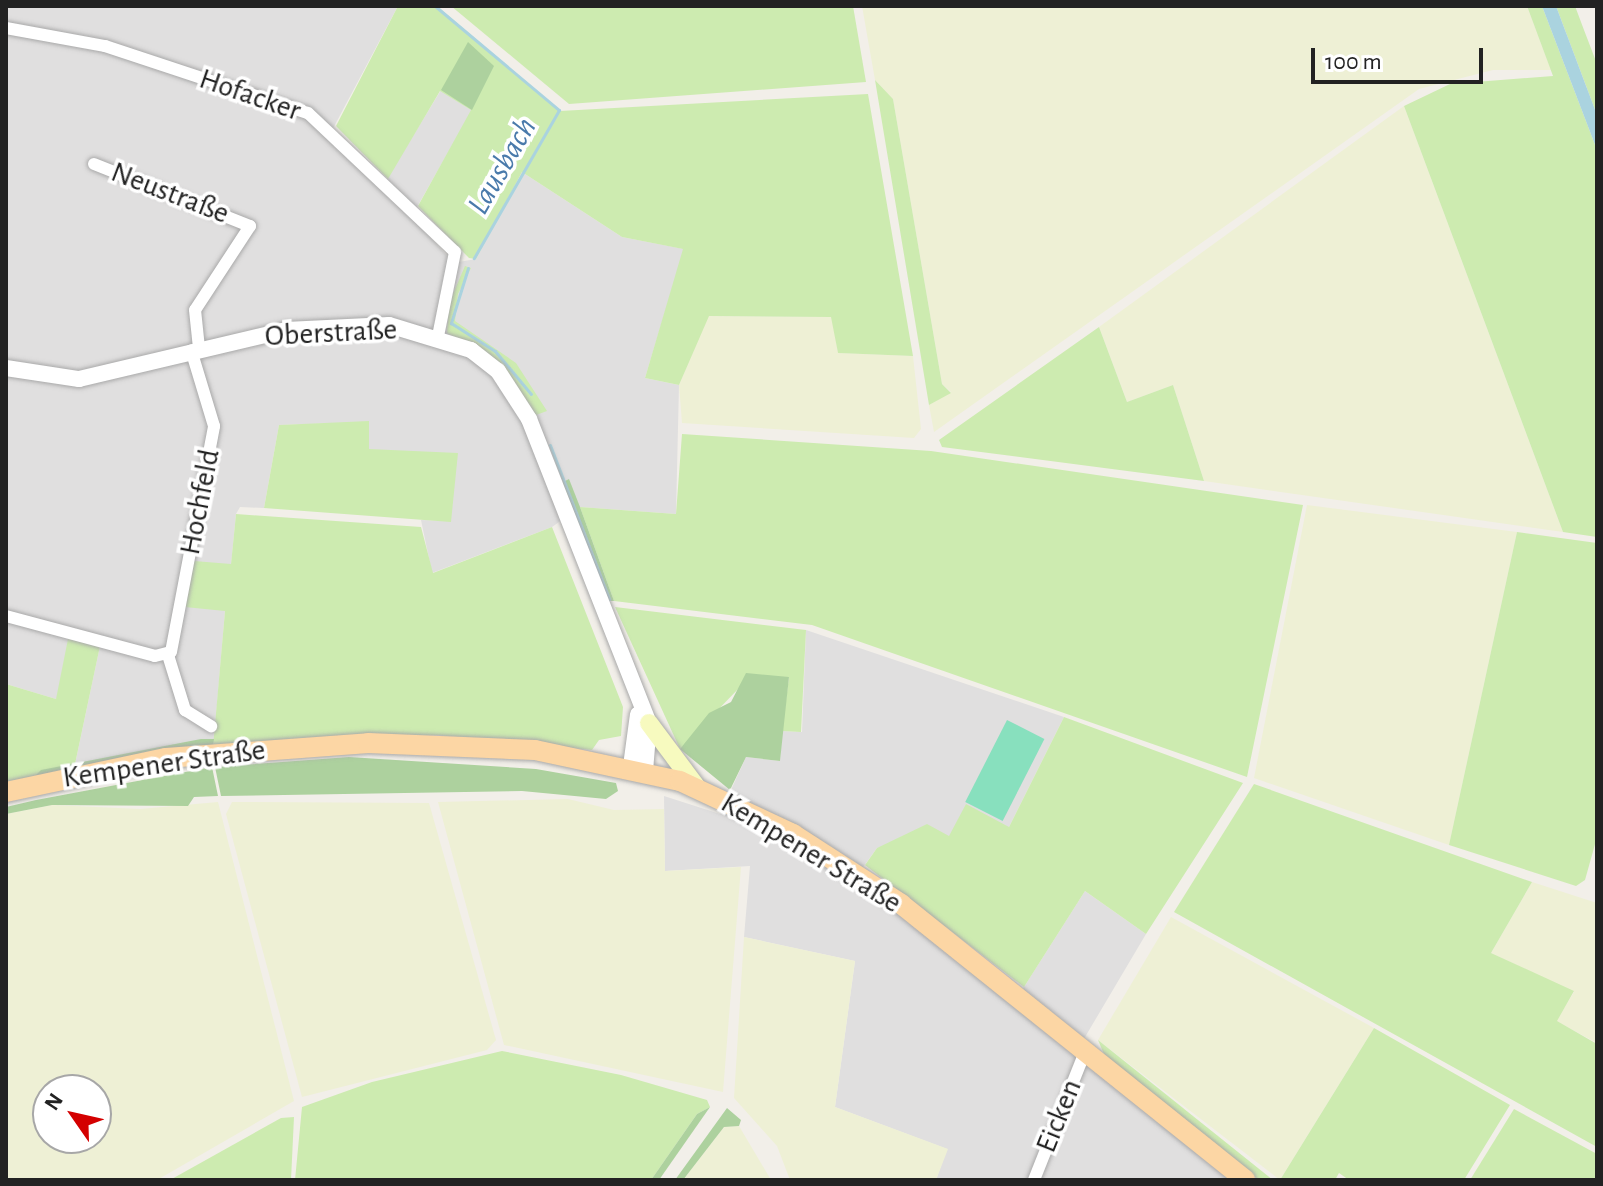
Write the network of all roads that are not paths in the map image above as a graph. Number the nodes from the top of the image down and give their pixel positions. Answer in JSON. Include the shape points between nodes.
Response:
{"nodes":[{"id":1,"x":6,"y":28,"type":"edge"},
{"id":2,"x":94,"y":164,"type":"dead end"},
{"id":3,"x":438,"y":336,"type":"junction"},
{"id":4,"x":195,"y":349,"type":"junction"},
{"id":5,"x":6,"y":368,"type":"edge"},
{"id":6,"x":6,"y":616,"type":"edge"},
{"id":7,"x":168,"y":655,"type":"junction"},
{"id":8,"x":632,"y":689,"type":"junction"},
{"id":9,"x":649,"y":723,"type":"junction"},
{"id":10,"x":211,"y":726,"type":"dead end"},
{"id":11,"x":638,"y":768,"type":"junction"},
{"id":12,"x":696,"y":786,"type":"junction"},
{"id":13,"x":6,"y":792,"type":"edge"},
{"id":14,"x":1085,"y":1052,"type":"junction"},
{"id":15,"x":1034,"y":1180,"type":"edge"},
{"id":16,"x":1245,"y":1180,"type":"edge"}],
"edges":[{"from":1,"to":3,"type":"street","name":"Hofacker","via":[[105,46],[308,113],[455,252]]},
{"from":2,"to":4,"type":"street","name":"Neustraße","via":[[250,226],[195,310]]},
{"from":3,"to":4,"type":"street","name":"Oberstraße","via":[[389,325],[286,330]]},
{"from":3,"to":8,"type":"street","name":"Oberstraße","via":[[487,362],[529,419]]},
{"from":4,"to":5,"type":"street","name":"Oberstraße","via":[[79,379]]},
{"from":4,"to":7,"type":"street","name":"Hochfeld","via":[[214,426]]},
{"from":6,"to":7,"type":"street"},
{"from":7,"to":10,"type":"street","name":"Hochfeld","via":[[185,710]]},
{"from":8,"to":9,"type":"street"},
{"from":8,"to":11,"type":"street","via":[[640,722]]},
{"from":9,"to":11,"type":"street"},
{"from":9,"to":12,"type":"main road"},
{"from":11,"to":12,"type":"main road","name":"Kempener Straße"},
{"from":11,"to":13,"type":"main road","name":"Kempener Straße","via":[[494,746],[353,743],[166,758]]},
{"from":12,"to":14,"type":"main road","name":"Kempener Straße","via":[[793,834],[901,904]]},
{"from":14,"to":15,"type":"street","name":"Eicken"},
{"from":14,"to":16,"type":"main road","name":"Kempener Straße"}]}
